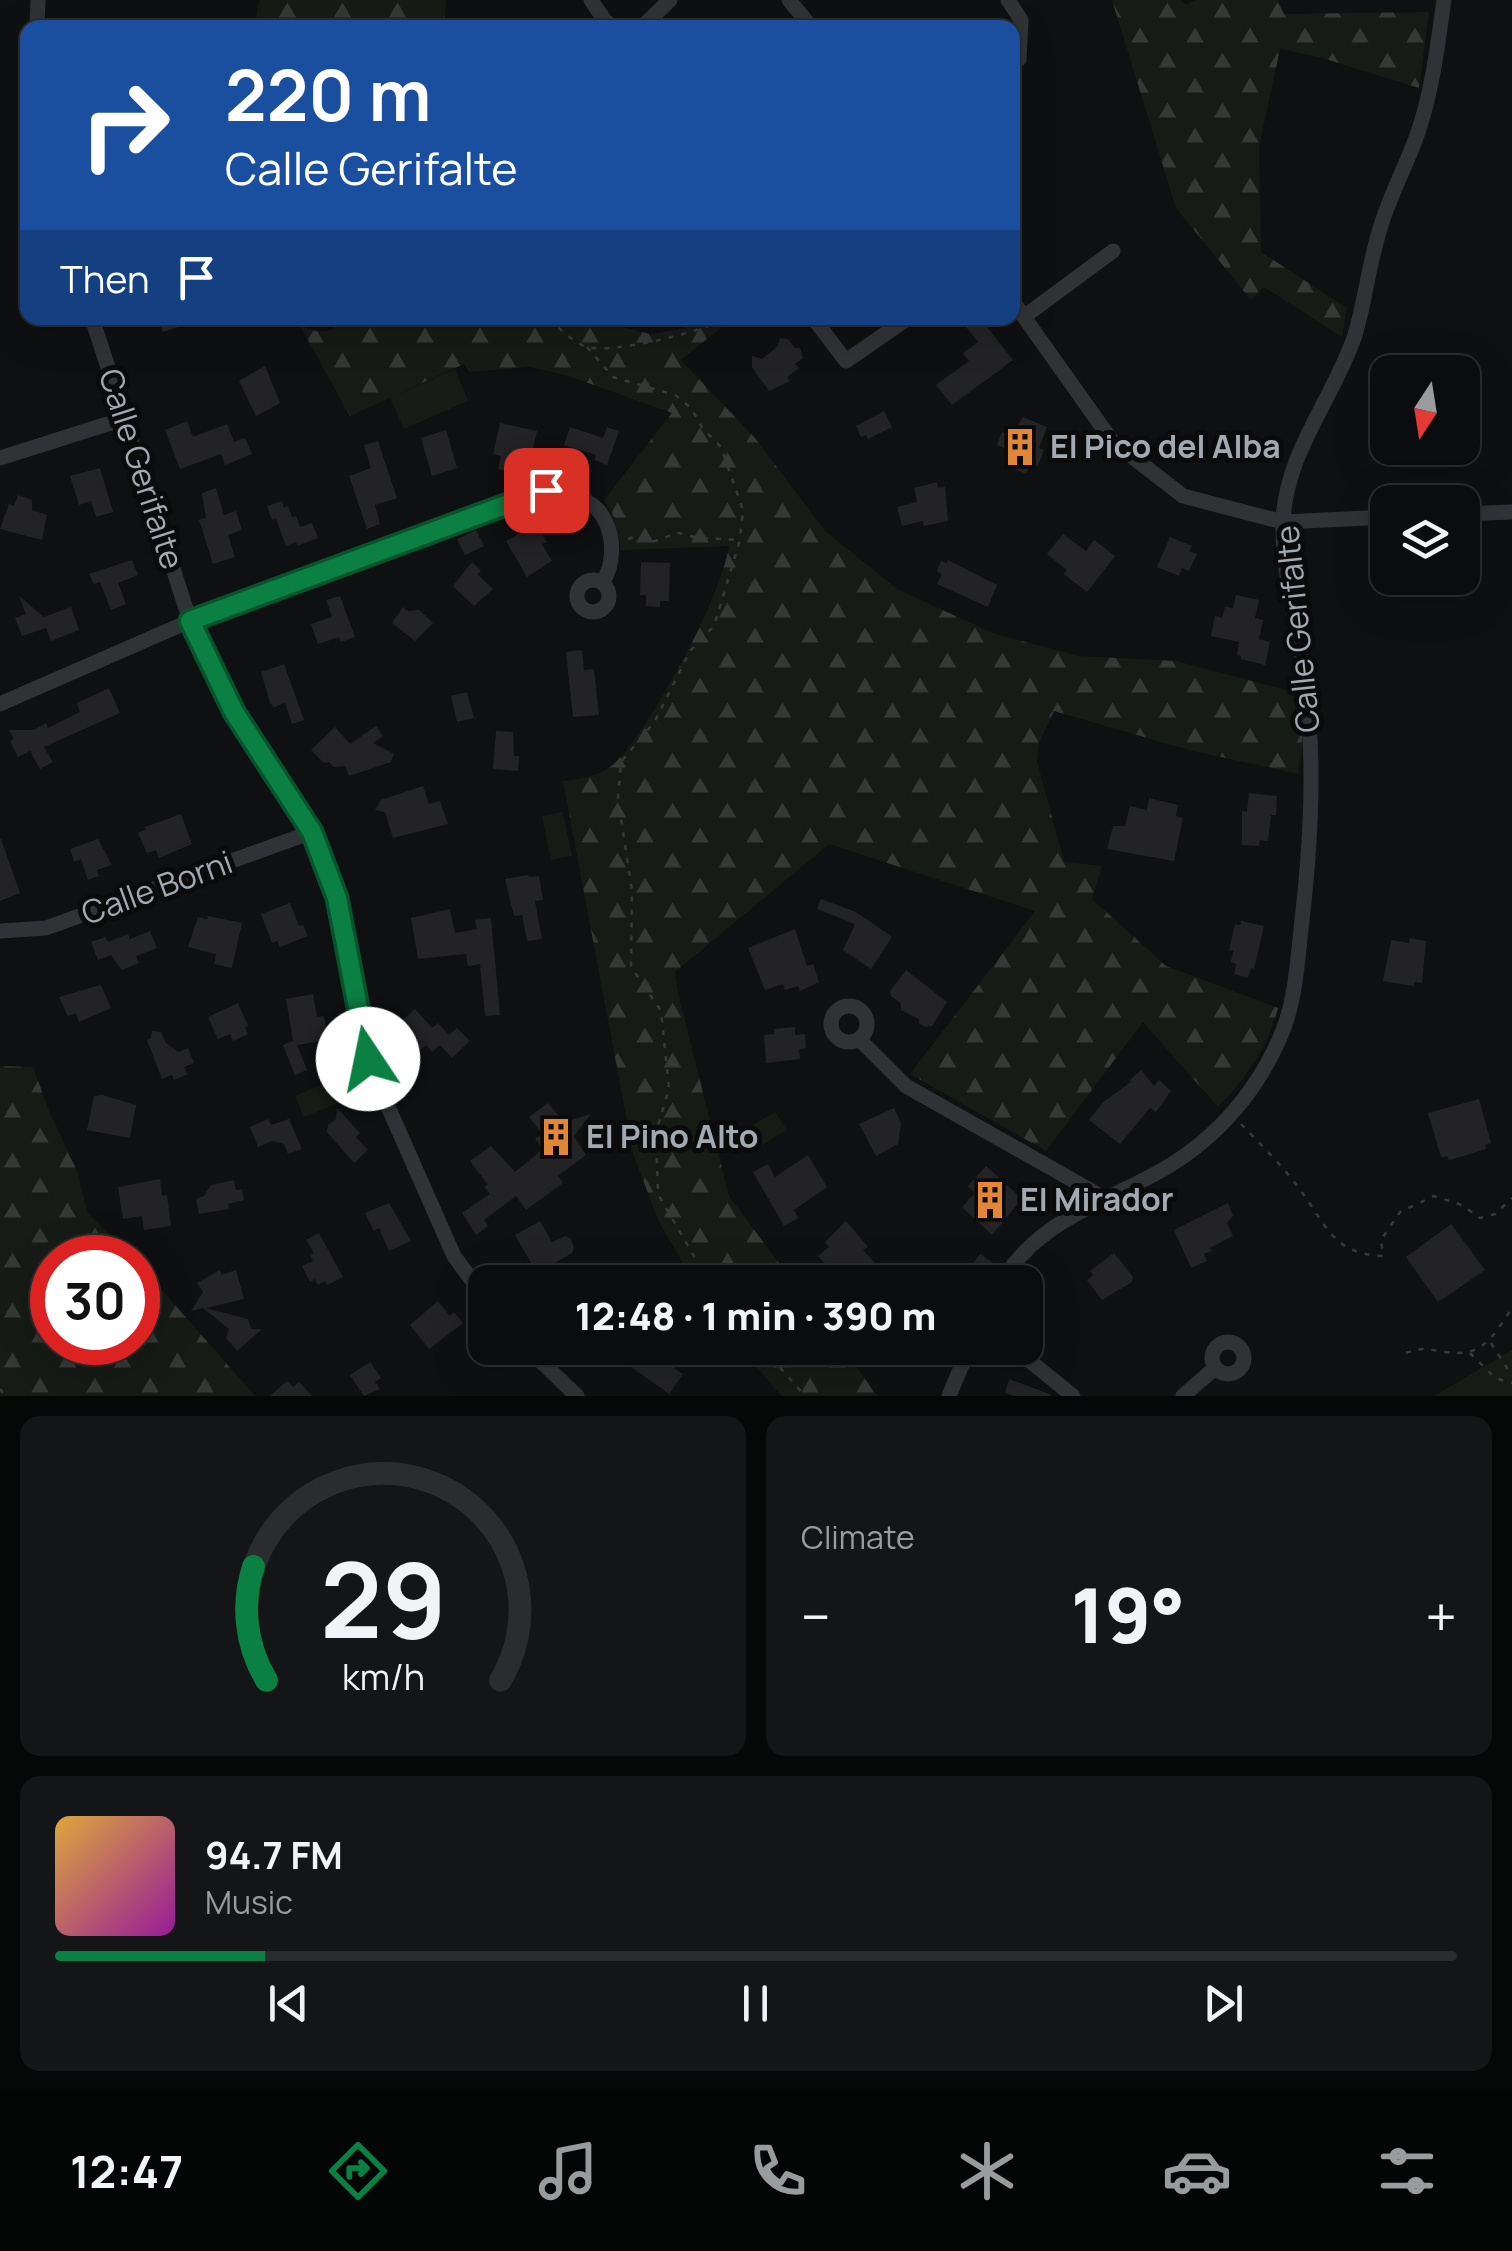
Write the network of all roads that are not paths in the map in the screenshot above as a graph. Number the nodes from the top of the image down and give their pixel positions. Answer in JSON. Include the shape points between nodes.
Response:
{"nodes":[{"id":1,"x":670,"y":0,"type":"edge"},
{"id":2,"x":790,"y":0,"type":"edge"},
{"id":3,"x":1008,"y":0,"type":"edge"},
{"id":4,"x":1444,"y":0,"type":"edge"},
{"id":5,"x":649,"y":20,"type":"edge"},
{"id":6,"x":806,"y":20,"type":"edge"},
{"id":7,"x":1020,"y":47,"type":"edge"},
{"id":8,"x":1113,"y":252,"type":"dead end"},
{"id":9,"x":1020,"y":310,"type":"edge"},
{"id":10,"x":1025,"y":316,"type":"junction"},
{"id":11,"x":94,"y":325,"type":"edge"},
{"id":12,"x":818,"y":325,"type":"edge"},
{"id":13,"x":898,"y":325,"type":"edge"},
{"id":14,"x":123,"y":419,"type":"junction"},
{"id":15,"x":0,"y":458,"type":"edge"},
{"id":16,"x":1512,"y":512,"type":"edge"},
{"id":17,"x":1480,"y":513,"type":"edge"},
{"id":18,"x":1370,"y":518,"type":"edge"},
{"id":19,"x":1283,"y":522,"type":"junction"},
{"id":20,"x":602,"y":584,"type":"dead end"},
{"id":21,"x":190,"y":621,"type":"junction"},
{"id":22,"x":0,"y":704,"type":"edge"},
{"id":23,"x":312,"y":832,"type":"junction"},
{"id":24,"x":0,"y":932,"type":"edge"},
{"id":25,"x":860,"y":1040,"type":"dead end"},
{"id":26,"x":1104,"y":1198,"type":"junction"},
{"id":27,"x":1012,"y":1265,"type":"edge"},
{"id":28,"x":468,"y":1275,"type":"edge"},
{"id":29,"x":544,"y":1365,"type":"edge"},
{"id":30,"x":962,"y":1365,"type":"edge"},
{"id":31,"x":1035,"y":1365,"type":"edge"},
{"id":32,"x":1216,"y":1368,"type":"dead end"},
{"id":33,"x":576,"y":1396,"type":"edge"},
{"id":34,"x":949,"y":1396,"type":"edge"},
{"id":35,"x":1074,"y":1396,"type":"edge"},
{"id":36,"x":1183,"y":1396,"type":"edge"}],
"edges":[{"from":1,"to":5,"type":"street"},
{"from":2,"to":6,"type":"street"},
{"from":3,"to":7,"type":"street","via":[[1022,20]]},
{"from":4,"to":19,"type":"street","name":"Calle Gerifalte","via":[[1421,126],[1380,228],[1355,334],[1290,473]]},
{"from":8,"to":10,"type":"street"},
{"from":9,"to":10,"type":"street"},
{"from":10,"to":19,"type":"street","via":[[1112,441],[1183,496]]},
{"from":11,"to":14,"type":"street","name":"Calle Gerifalte"},
{"from":12,"to":13,"type":"street","via":[[846,361]]},
{"from":14,"to":15,"type":"street"},
{"from":14,"to":21,"type":"street","name":"Calle Gerifalte"},
{"from":16,"to":17,"type":"street"},
{"from":18,"to":19,"type":"street"},
{"from":19,"to":26,"type":"street","name":"Calle Gerifalte","via":[[1312,735],[1294,994],[1279,1039],[1234,1115],[1155,1174]]},
{"from":20,"to":21,"type":"street","via":[[613,544],[598,510],[574,495],[546,490]]},
{"from":21,"to":22,"type":"street"},
{"from":21,"to":23,"type":"street","name":"Calle Gerifalte","via":[[234,712]]},
{"from":23,"to":24,"type":"street","name":"Calle Borni","via":[[46,928]]},
{"from":23,"to":28,"type":"street","name":"Calle Gerifalte","via":[[337,898],[368,1059]]},
{"from":25,"to":26,"type":"street","via":[[906,1086]]},
{"from":26,"to":27,"type":"street","name":"Calle Gerifalte","via":[[1046,1231]]},
{"from":29,"to":33,"type":"street"},
{"from":30,"to":34,"type":"street"},
{"from":31,"to":35,"type":"street"},
{"from":32,"to":36,"type":"street"}]}
